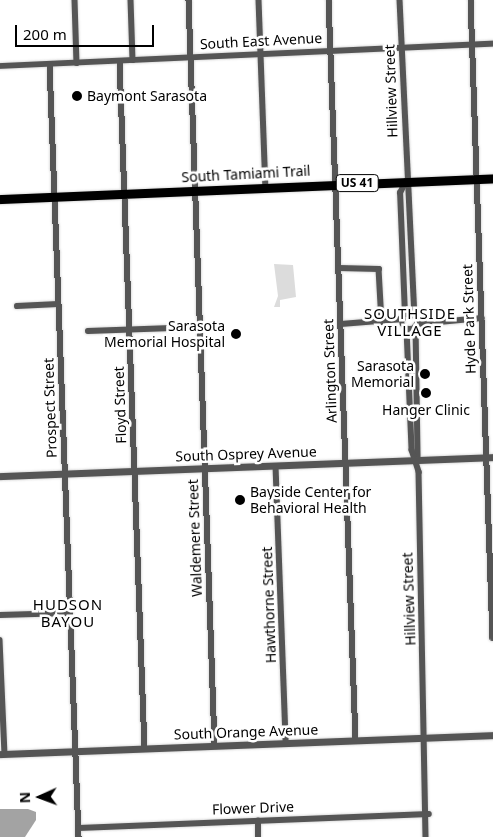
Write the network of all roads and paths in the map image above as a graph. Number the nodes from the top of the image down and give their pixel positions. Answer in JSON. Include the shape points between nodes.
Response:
{"nodes":[{"id":1,"x":75,"y":0,"type":"edge"},
{"id":2,"x":131,"y":0,"type":"edge"},
{"id":3,"x":189,"y":0,"type":"edge"},
{"id":4,"x":259,"y":0,"type":"edge"},
{"id":5,"x":330,"y":0,"type":"edge"},
{"id":6,"x":400,"y":0,"type":"edge"},
{"id":7,"x":471,"y":0,"type":"edge"},
{"id":8,"x":473,"y":44,"type":"junction"},
{"id":9,"x":493,"y":44,"type":"edge"},
{"id":10,"x":402,"y":47,"type":"junction"},
{"id":11,"x":331,"y":50,"type":"junction"},
{"id":12,"x":261,"y":52,"type":"junction"},
{"id":13,"x":191,"y":57,"type":"junction"},
{"id":14,"x":133,"y":60,"type":"junction"},
{"id":15,"x":120,"y":61,"type":"junction"},
{"id":16,"x":78,"y":63,"type":"junction"},
{"id":17,"x":50,"y":64,"type":"junction"},
{"id":18,"x":0,"y":66,"type":"edge"},
{"id":19,"x":477,"y":178,"type":"junction"},
{"id":20,"x":493,"y":178,"type":"edge"},
{"id":21,"x":406,"y":181,"type":"junction"},
{"id":22,"x":336,"y":184,"type":"junction"},
{"id":23,"x":266,"y":187,"type":"junction"},
{"id":24,"x":196,"y":190,"type":"junction"},
{"id":25,"x":124,"y":193,"type":"junction"},
{"id":26,"x":53,"y":196,"type":"junction"},
{"id":27,"x":0,"y":198,"type":"edge"},
{"id":28,"x":339,"y":268,"type":"junction"},
{"id":29,"x":58,"y":304,"type":"junction"},
{"id":30,"x":17,"y":306,"type":"dead end"},
{"id":31,"x":482,"y":318,"type":"junction"},
{"id":32,"x":416,"y":321,"type":"junction"},
{"id":33,"x":385,"y":322,"type":"junction"},
{"id":34,"x":405,"y":322,"type":"junction"},
{"id":35,"x":341,"y":324,"type":"junction"},
{"id":36,"x":200,"y":327,"type":"junction"},
{"id":37,"x":130,"y":329,"type":"junction"},
{"id":38,"x":88,"y":331,"type":"dead end"},
{"id":39,"x":490,"y":458,"type":"edge"},
{"id":40,"x":418,"y":460,"type":"junction"},
{"id":41,"x":346,"y":463,"type":"junction"},
{"id":42,"x":276,"y":466,"type":"junction"},
{"id":43,"x":205,"y":468,"type":"junction"},
{"id":44,"x":135,"y":470,"type":"junction"},
{"id":45,"x":64,"y":473,"type":"junction"},
{"id":46,"x":0,"y":476,"type":"edge"},
{"id":47,"x":69,"y":613,"type":"junction"},
{"id":48,"x":0,"y":615,"type":"edge"},
{"id":49,"x":493,"y":615,"type":"edge"},
{"id":50,"x":493,"y":638,"type":"edge"},
{"id":51,"x":0,"y":640,"type":"edge"},
{"id":52,"x":493,"y":735,"type":"edge"},
{"id":53,"x":426,"y":738,"type":"junction"},
{"id":54,"x":356,"y":740,"type":"junction"},
{"id":55,"x":286,"y":742,"type":"junction"},
{"id":56,"x":215,"y":745,"type":"junction"},
{"id":57,"x":145,"y":748,"type":"junction"},
{"id":58,"x":76,"y":751,"type":"junction"},
{"id":59,"x":2,"y":754,"type":"edge"},
{"id":60,"x":429,"y":814,"type":"junction"},
{"id":61,"x":258,"y":820,"type":"junction"},
{"id":62,"x":79,"y":828,"type":"junction"},
{"id":63,"x":79,"y":837,"type":"edge"},
{"id":64,"x":258,"y":837,"type":"edge"},
{"id":65,"x":426,"y":837,"type":"edge"}],
"edges":[{"from":1,"to":16,"type":"street"},
{"from":2,"to":14,"type":"street"},
{"from":3,"to":13,"type":"street","name":"Waldemere Street"},
{"from":4,"to":12,"type":"street"},
{"from":5,"to":11,"type":"street","name":"Arlington Street"},
{"from":6,"to":10,"type":"street","name":"Hillview Street"},
{"from":7,"to":8,"type":"street","name":"Hyde Park Street"},
{"from":8,"to":9,"type":"street","name":"South East Avenue"},
{"from":8,"to":10,"type":"street","name":"South East Avenue"},
{"from":8,"to":19,"type":"street","name":"Hyde Park Street"},
{"from":10,"to":11,"type":"street","name":"South East Avenue"},
{"from":10,"to":21,"type":"street","name":"Hillview Street"},
{"from":11,"to":12,"type":"street","name":"South East Avenue"},
{"from":11,"to":22,"type":"street","name":"Arlington Street"},
{"from":12,"to":13,"type":"street","name":"South East Avenue"},
{"from":12,"to":23,"type":"street"},
{"from":13,"to":14,"type":"street","name":"South East Avenue"},
{"from":13,"to":24,"type":"street","name":"Waldemere Street"},
{"from":14,"to":15,"type":"street","name":"South East Avenue"},
{"from":15,"to":16,"type":"street","name":"South East Avenue"},
{"from":15,"to":25,"type":"street","name":"Floyd Street"},
{"from":16,"to":17,"type":"street","name":"South East Avenue"},
{"from":17,"to":18,"type":"street","name":"South East Avenue"},
{"from":17,"to":26,"type":"street","name":"Prospect Street"},
{"from":19,"to":20,"type":"main road","name":"South Tamiami Trail","number":"US 41"},
{"from":19,"to":21,"type":"main road","name":"South Tamiami Trail","number":"US 41"},
{"from":19,"to":31,"type":"street","name":"Hyde Park Street"},
{"from":21,"to":22,"type":"main road","name":"South Tamiami Trail","number":"US 41"},
{"from":21,"to":32,"type":"street","name":"Hillview Street"},
{"from":21,"to":34,"type":"street","name":"Hillview Street","via":[[400,193]]},
{"from":22,"to":23,"type":"main road","name":"South Tamiami Trail","number":"US 41"},
{"from":22,"to":28,"type":"street","name":"Arlington Street"},
{"from":23,"to":24,"type":"main road","name":"South Tamiami Trail","number":"US 41"},
{"from":24,"to":25,"type":"main road","name":"South Tamiami Trail","number":"US 41"},
{"from":24,"to":36,"type":"street","name":"Waldemere Street"},
{"from":25,"to":26,"type":"main road","name":"South Tamiami Trail","number":"US 41"},
{"from":25,"to":37,"type":"street","name":"Floyd Street"},
{"from":26,"to":27,"type":"main road","name":"South Tamiami Trail","number":"US 41"},
{"from":26,"to":29,"type":"street","name":"Prospect Street"},
{"from":28,"to":33,"type":"street","via":[[377,268]]},
{"from":28,"to":35,"type":"street","name":"Arlington Street"},
{"from":29,"to":30,"type":"street"},
{"from":29,"to":45,"type":"street","name":"Prospect Street"},
{"from":31,"to":32,"type":"street"},
{"from":31,"to":39,"type":"street","name":"Hyde Park Street"},
{"from":32,"to":34,"type":"street"},
{"from":32,"to":34,"type":"street"},
{"from":32,"to":40,"type":"street","name":"Hillview Street"},
{"from":33,"to":34,"type":"street"},
{"from":33,"to":35,"type":"street"},
{"from":34,"to":40,"type":"street","name":"Hillview Street","via":[[412,450]]},
{"from":35,"to":41,"type":"street","name":"Arlington Street"},
{"from":36,"to":37,"type":"street"},
{"from":36,"to":43,"type":"street","name":"Waldemere Street"},
{"from":37,"to":38,"type":"street"},
{"from":37,"to":44,"type":"street","name":"Floyd Street"},
{"from":39,"to":40,"type":"street","name":"South Osprey Avenue"},
{"from":39,"to":49,"type":"street","name":"Hyde Park Street"},
{"from":40,"to":41,"type":"street","name":"South Osprey Avenue"},
{"from":40,"to":53,"type":"street","name":"Hillview Street"},
{"from":41,"to":42,"type":"street","name":"South Osprey Avenue"},
{"from":41,"to":54,"type":"street","name":"Arlington Street"},
{"from":42,"to":43,"type":"street","name":"South Osprey Avenue"},
{"from":42,"to":55,"type":"street","name":"Hawthorne Street"},
{"from":43,"to":44,"type":"street","name":"South Osprey Avenue"},
{"from":43,"to":56,"type":"street","name":"Waldemere Street"},
{"from":44,"to":45,"type":"street","name":"South Osprey Avenue"},
{"from":44,"to":57,"type":"street","name":"Floyd Street"},
{"from":45,"to":46,"type":"street","name":"South Osprey Avenue"},
{"from":45,"to":47,"type":"street","name":"Prospect Street"},
{"from":47,"to":48,"type":"street"},
{"from":47,"to":58,"type":"street","name":"Prospect Street"},
{"from":49,"to":50,"type":"street","name":"Hyde Park Street"},
{"from":51,"to":59,"type":"street"},
{"from":52,"to":53,"type":"street","name":"South Orange Avenue"},
{"from":53,"to":54,"type":"street","name":"South Orange Avenue"},
{"from":53,"to":60,"type":"street","name":"Hillview Street"},
{"from":54,"to":55,"type":"street","name":"South Orange Avenue"},
{"from":55,"to":56,"type":"street","name":"South Orange Avenue"},
{"from":56,"to":57,"type":"street","name":"South Orange Avenue"},
{"from":57,"to":58,"type":"street","name":"South Orange Avenue"},
{"from":58,"to":59,"type":"street","name":"South Orange Avenue"},
{"from":58,"to":62,"type":"street","name":"Prospect Street"},
{"from":60,"to":61,"type":"street","name":"Flower Drive"},
{"from":60,"to":65,"type":"street","name":"Hillview Street"},
{"from":61,"to":62,"type":"street","name":"Flower Drive"},
{"from":61,"to":64,"type":"street"},
{"from":62,"to":63,"type":"street","name":"Prospect Street"}]}
